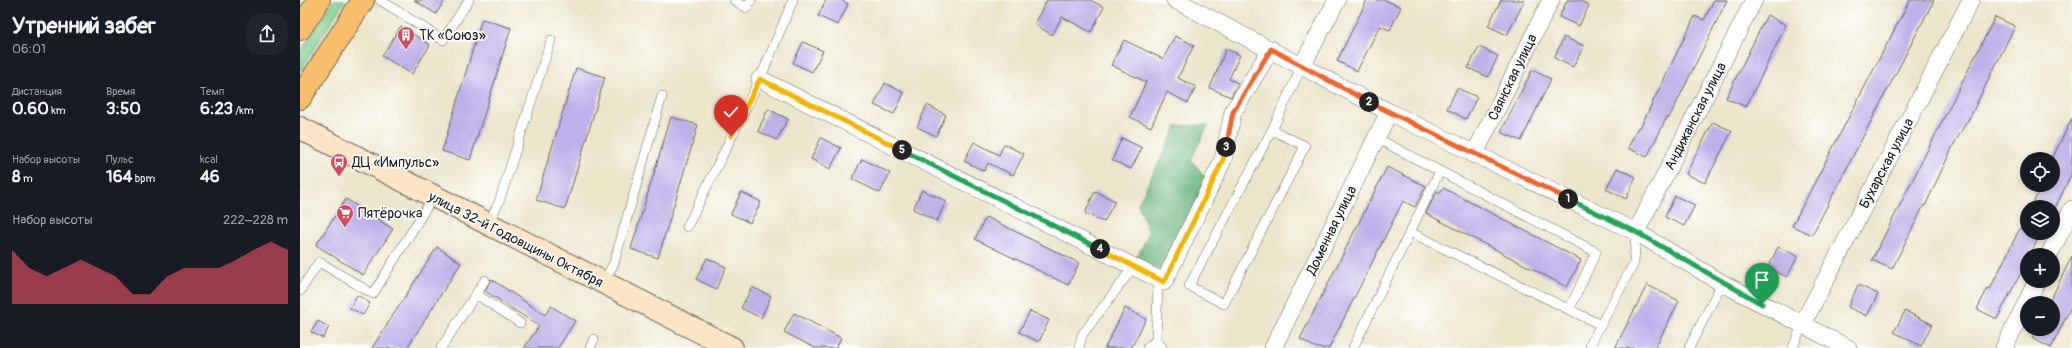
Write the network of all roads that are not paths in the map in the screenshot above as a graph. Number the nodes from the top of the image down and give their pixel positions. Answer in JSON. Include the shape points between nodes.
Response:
{"nodes":[{"id":1,"x":319,"y":0,"type":"edge"},
{"id":2,"x":363,"y":0,"type":"edge"},
{"id":3,"x":380,"y":0,"type":"edge"},
{"id":4,"x":469,"y":0,"type":"edge"},
{"id":5,"x":734,"y":0,"type":"edge"},
{"id":6,"x":751,"y":0,"type":"edge"},
{"id":7,"x":793,"y":0,"type":"edge"},
{"id":8,"x":1175,"y":0,"type":"edge"},
{"id":9,"x":1337,"y":0,"type":"edge"},
{"id":10,"x":1551,"y":0,"type":"edge"},
{"id":11,"x":1754,"y":0,"type":"edge"},
{"id":12,"x":1971,"y":0,"type":"edge"},
{"id":13,"x":300,"y":29,"type":"edge"},
{"id":14,"x":551,"y":40,"type":"dead end"},
{"id":15,"x":1271,"y":49,"type":"junction"},
{"id":16,"x":1302,"y":66,"type":"junction"},
{"id":17,"x":760,"y":79,"type":"junction"},
{"id":18,"x":662,"y":96,"type":"dead end"},
{"id":19,"x":300,"y":98,"type":"edge"},
{"id":20,"x":1389,"y":112,"type":"junction"},
{"id":21,"x":300,"y":128,"type":"edge"},
{"id":22,"x":1272,"y":130,"type":"junction"},
{"id":23,"x":1376,"y":138,"type":"junction"},
{"id":24,"x":1474,"y":155,"type":"junction"},
{"id":25,"x":1440,"y":171,"type":"junction"},
{"id":26,"x":433,"y":197,"type":"junction"},
{"id":27,"x":2072,"y":209,"type":"edge"},
{"id":28,"x":488,"y":225,"type":"junction"},
{"id":29,"x":687,"y":227,"type":"dead end"},
{"id":30,"x":1410,"y":232,"type":"junction"},
{"id":31,"x":1636,"y":232,"type":"junction"},
{"id":32,"x":2052,"y":248,"type":"edge"},
{"id":33,"x":1134,"y":266,"type":"junction"},
{"id":34,"x":484,"y":280,"type":"dead end"},
{"id":35,"x":1164,"y":282,"type":"junction"},
{"id":36,"x":603,"y":283,"type":"junction"},
{"id":37,"x":1722,"y":283,"type":"junction"},
{"id":38,"x":2034,"y":288,"type":"edge"},
{"id":39,"x":300,"y":291,"type":"edge"},
{"id":40,"x":476,"y":294,"type":"junction"},
{"id":41,"x":1569,"y":310,"type":"junction"},
{"id":42,"x":520,"y":322,"type":"dead end"},
{"id":43,"x":1802,"y":325,"type":"junction"},
{"id":44,"x":1601,"y":326,"type":"junction"},
{"id":45,"x":594,"y":339,"type":"dead end"},
{"id":46,"x":1156,"y":340,"type":"junction"},
{"id":47,"x":1278,"y":346,"type":"edge"},
{"id":48,"x":442,"y":348,"type":"edge"},
{"id":49,"x":590,"y":348,"type":"edge"},
{"id":50,"x":732,"y":348,"type":"edge"},
{"id":51,"x":1079,"y":348,"type":"edge"},
{"id":52,"x":1147,"y":348,"type":"edge"},
{"id":53,"x":1163,"y":348,"type":"edge"},
{"id":54,"x":1353,"y":348,"type":"edge"},
{"id":55,"x":1590,"y":348,"type":"edge"},
{"id":56,"x":1689,"y":348,"type":"edge"},
{"id":57,"x":1793,"y":348,"type":"edge"},
{"id":58,"x":1848,"y":348,"type":"edge"},
{"id":59,"x":2004,"y":348,"type":"edge"}],
"edges":[{"from":1,"to":13,"type":"main road"},
{"from":2,"to":19,"type":"main road"},
{"from":3,"to":4,"type":"lane","via":[[444,40]]},
{"from":5,"to":6,"type":"lane","via":[[747,8]]},
{"from":7,"to":17,"type":"lane"},
{"from":8,"to":15,"type":"street"},
{"from":9,"to":16,"type":"street"},
{"from":10,"to":24,"type":"street","name":"Саянская улица"},
{"from":11,"to":31,"type":"street","name":"Андижанская улица"},
{"from":12,"to":43,"type":"street","name":"Бухарская улица"},
{"from":14,"to":28,"type":"lane","via":[[499,202]]},
{"from":15,"to":16,"type":"street"},
{"from":15,"to":35,"type":"street","via":[[1233,112],[1223,160]]},
{"from":16,"to":20,"type":"street"},
{"from":16,"to":22,"type":"lane"},
{"from":17,"to":29,"type":"lane"},
{"from":17,"to":33,"type":"street"},
{"from":18,"to":36,"type":"lane","via":[[614,264]]},
{"from":20,"to":23,"type":"street","name":"Доменная улица"},
{"from":20,"to":24,"type":"street"},
{"from":21,"to":26,"type":"main road","name":"улица 32-й Годовщины Октября"},
{"from":22,"to":22,"type":"lane","via":[[1305,146],[1224,304],[1189,286]]},
{"from":23,"to":25,"type":"lane"},
{"from":23,"to":47,"type":"street","name":"Доменная улица"},
{"from":24,"to":31,"type":"street"},
{"from":25,"to":30,"type":"lane"},
{"from":25,"to":41,"type":"lane","via":[[1596,252]]},
{"from":26,"to":28,"type":"main road","name":"улица 32-й Годовщины Октября"},
{"from":26,"to":39,"type":"lane","via":[[373,294],[318,262]]},
{"from":27,"to":32,"type":"street"},
{"from":28,"to":36,"type":"main road","name":"улица 32-й Годовщины Октября"},
{"from":30,"to":41,"type":"lane"},
{"from":30,"to":54,"type":"lane"},
{"from":31,"to":37,"type":"street"},
{"from":31,"to":44,"type":"lane","via":[[1634,263]]},
{"from":33,"to":35,"type":"street"},
{"from":33,"to":51,"type":"lane","via":[[1082,335]]},
{"from":34,"to":40,"type":"lane"},
{"from":35,"to":46,"type":"lane","via":[[1158,287]]},
{"from":36,"to":50,"type":"main road","name":"улица 32-й Годовщины Октября"},
{"from":37,"to":43,"type":"street"},
{"from":37,"to":56,"type":"lane"},
{"from":38,"to":59,"type":"street"},
{"from":40,"to":42,"type":"lane"},
{"from":40,"to":48,"type":"lane"},
{"from":41,"to":44,"type":"lane"},
{"from":43,"to":57,"type":"lane"},
{"from":43,"to":58,"type":"street"},
{"from":44,"to":55,"type":"lane"},
{"from":45,"to":49,"type":"lane"},
{"from":46,"to":52,"type":"lane"},
{"from":46,"to":53,"type":"lane"}]}
